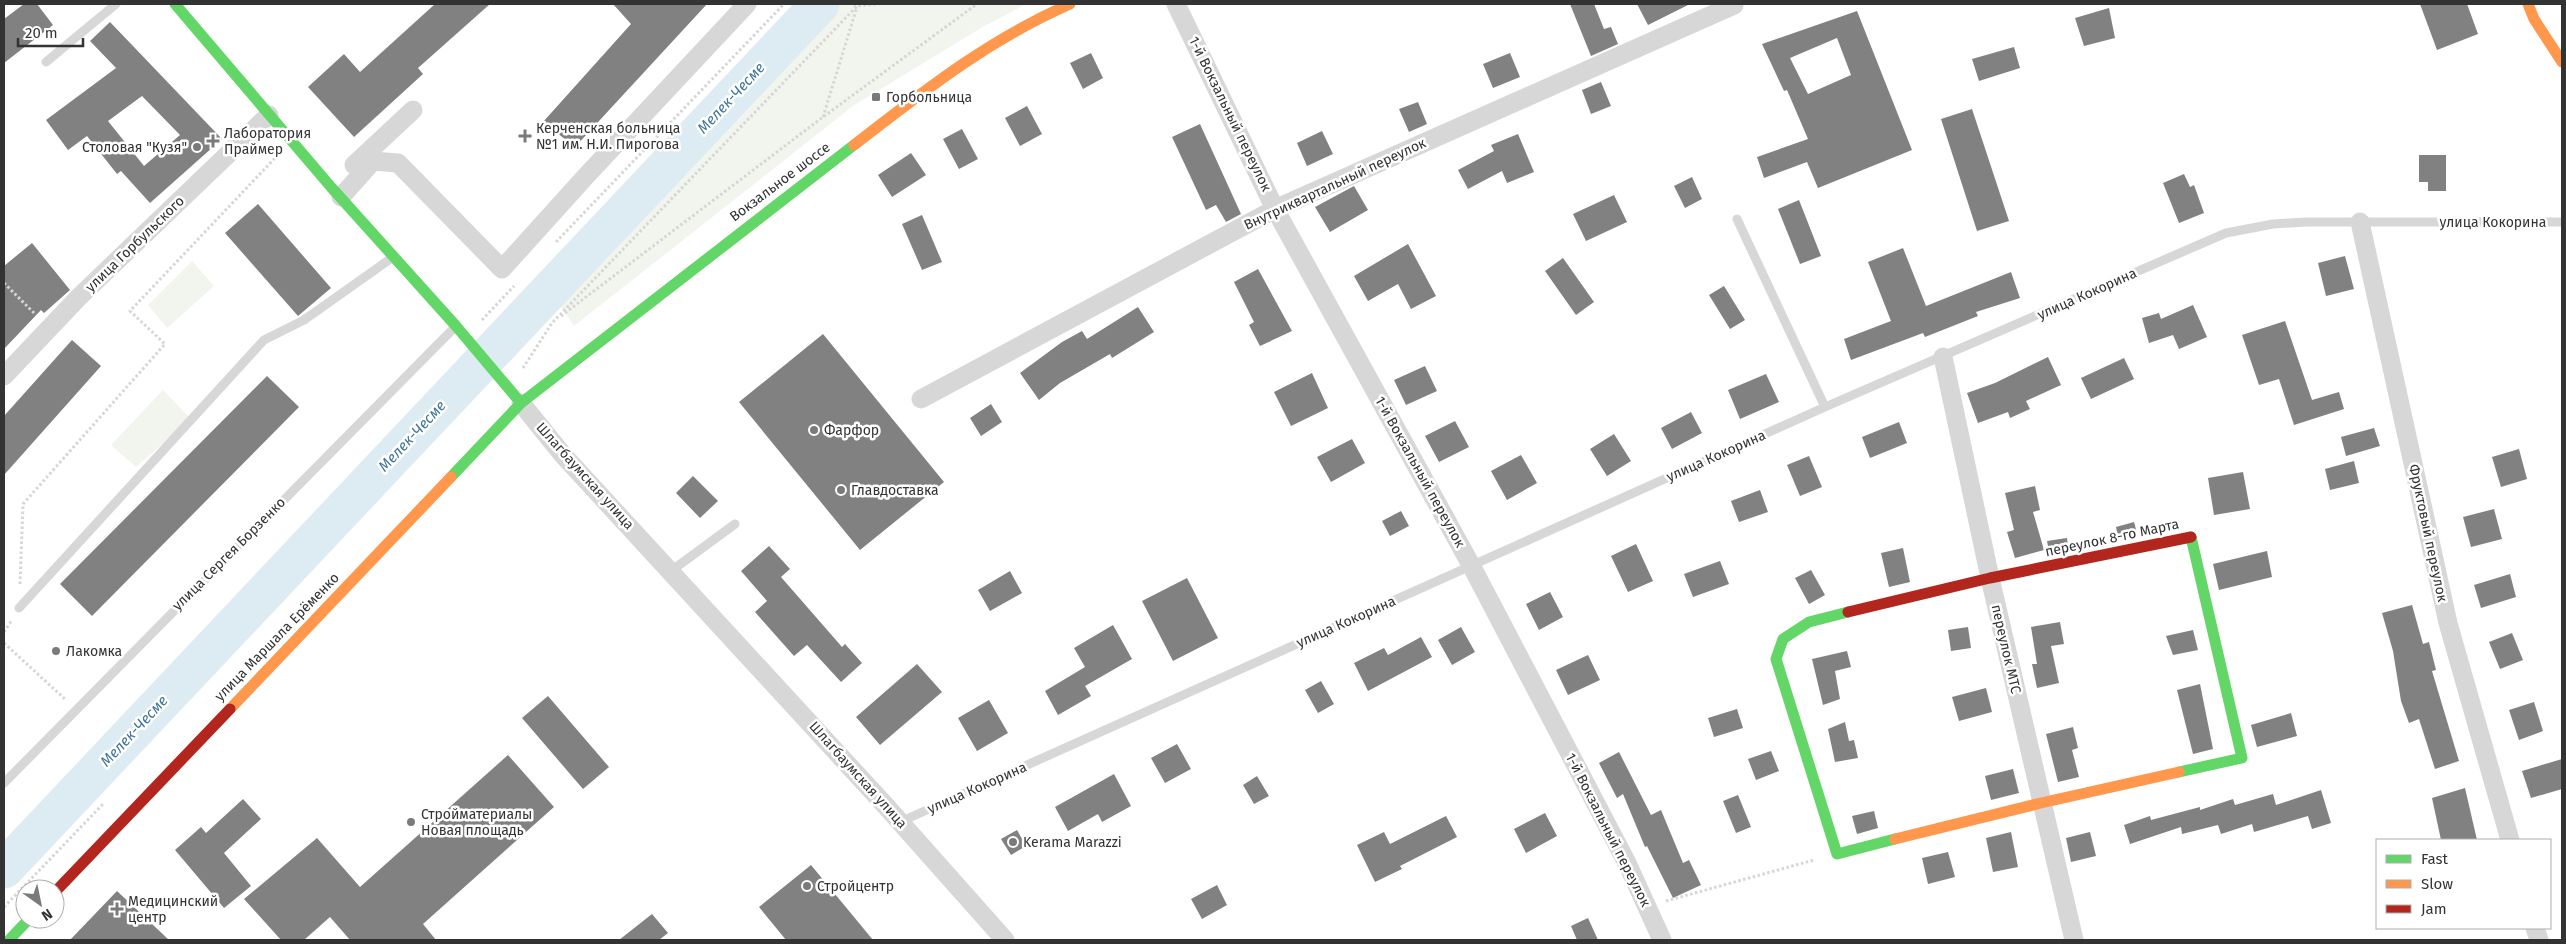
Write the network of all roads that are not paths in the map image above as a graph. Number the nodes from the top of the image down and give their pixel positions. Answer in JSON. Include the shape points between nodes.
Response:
{"nodes":[{"id":1,"x":116,"y":4,"type":"edge"},
{"id":2,"x":175,"y":4,"type":"edge"},
{"id":3,"x":747,"y":4,"type":"edge"},
{"id":4,"x":1070,"y":4,"type":"edge"},
{"id":5,"x":1176,"y":4,"type":"edge"},
{"id":6,"x":2528,"y":4,"type":"edge"},
{"id":7,"x":1734,"y":5,"type":"dead end"},
{"id":8,"x":46,"y":62,"type":"dead end"},
{"id":9,"x":2562,"y":62,"type":"edge"},
{"id":10,"x":413,"y":110,"type":"dead end"},
{"id":11,"x":269,"y":115,"type":"junction"},
{"id":12,"x":370,"y":157,"type":"junction"},
{"id":13,"x":336,"y":192,"type":"junction"},
{"id":14,"x":1275,"y":208,"type":"junction"},
{"id":15,"x":1737,"y":219,"type":"dead end"},
{"id":16,"x":2360,"y":222,"type":"junction"},
{"id":17,"x":2562,"y":222,"type":"edge"},
{"id":18,"x":393,"y":257,"type":"junction"},
{"id":19,"x":456,"y":326,"type":"junction"},
{"id":20,"x":1943,"y":357,"type":"junction"},
{"id":21,"x":4,"y":376,"type":"edge"},
{"id":22,"x":921,"y":399,"type":"dead end"},
{"id":23,"x":521,"y":403,"type":"junction"},
{"id":24,"x":1825,"y":407,"type":"junction"},
{"id":25,"x":735,"y":524,"type":"dead end"},
{"id":26,"x":1471,"y":565,"type":"junction"},
{"id":27,"x":672,"y":571,"type":"junction"},
{"id":28,"x":1990,"y":578,"type":"junction"},
{"id":29,"x":19,"y":608,"type":"road end"},
{"id":30,"x":4,"y":783,"type":"edge"},
{"id":31,"x":2041,"y":803,"type":"junction"},
{"id":32,"x":900,"y":822,"type":"junction"},
{"id":33,"x":2510,"y":839,"type":"edge"},
{"id":34,"x":65,"y":882,"type":"edge"},
{"id":35,"x":19,"y":929,"type":"edge"},
{"id":36,"x":9,"y":940,"type":"edge"},
{"id":37,"x":1005,"y":940,"type":"edge"},
{"id":38,"x":1662,"y":940,"type":"edge"},
{"id":39,"x":2074,"y":940,"type":"edge"}],
"edges":[{"from":1,"to":8,"type":"lane"},
{"from":2,"to":11,"type":"street","name":"Шлагбаумская улица"},
{"from":3,"to":12,"type":"street","via":[[502,269],[398,163]]},
{"from":4,"to":23,"type":"street","name":"Вокзальное шоссе","via":[[1027,23],[942,77]]},
{"from":5,"to":14,"type":"street","name":"1-й Вокзальный переулок"},
{"from":6,"to":9,"type":"street"},
{"from":7,"to":14,"type":"street","name":"Внутриквартальный переулок"},
{"from":10,"to":12,"type":"street"},
{"from":11,"to":13,"type":"street","name":"Шлагбаумская улица"},
{"from":11,"to":21,"type":"street","name":"улица Горбульского","via":[[78,298]]},
{"from":12,"to":13,"type":"street"},
{"from":13,"to":18,"type":"street","name":"Шлагбаумская улица"},
{"from":14,"to":22,"type":"street","name":"Внутриквартальный переулок"},
{"from":14,"to":26,"type":"street","name":"1-й Вокзальный переулок"},
{"from":15,"to":24,"type":"lane"},
{"from":16,"to":17,"type":"lane","name":"улица Кокорина"},
{"from":16,"to":20,"type":"lane","name":"улица Кокорина","via":[[2273,224],[2226,233]]},
{"from":16,"to":33,"type":"street","name":"Фруктовый переулок","via":[[2448,624]]},
{"from":18,"to":19,"type":"street","name":"Шлагбаумская улица"},
{"from":18,"to":29,"type":"lane","via":[[304,320],[264,340]]},
{"from":19,"to":23,"type":"street","name":"Шлагбаумская улица"},
{"from":19,"to":30,"type":"lane","name":"улица Сергея Борзенко"},
{"from":20,"to":24,"type":"lane","name":"улица Кокорина"},
{"from":20,"to":28,"type":"street","name":"переулок МТС"},
{"from":23,"to":27,"type":"street","name":"Шлагбаумская улица","via":[[563,455]]},
{"from":23,"to":34,"type":"street","name":"улица Маршала Ерёменко"},
{"from":24,"to":26,"type":"lane","name":"улица Кокорина"},
{"from":25,"to":27,"type":"lane"},
{"from":26,"to":32,"type":"lane","name":"улица Кокорина"},
{"from":26,"to":38,"type":"street","name":"1-й Вокзальный переулок","via":[[1627,863]]},
{"from":27,"to":32,"type":"street","name":"Шлагбаумская улица"},
{"from":28,"to":31,"type":"street","name":"переулок МТС"},
{"from":28,"to":31,"type":"street","name":"переулок 8-го Марта","via":[[2190,537],[2242,758]]},
{"from":28,"to":31,"type":"street","name":"переулок 8-го Марта","via":[[1809,622],[1783,639],[1776,659],[1837,854]]},
{"from":31,"to":39,"type":"street","name":"переулок МТС"},
{"from":32,"to":37,"type":"street","name":"Шлагбаумская улица"},
{"from":35,"to":36,"type":"street"}]}
